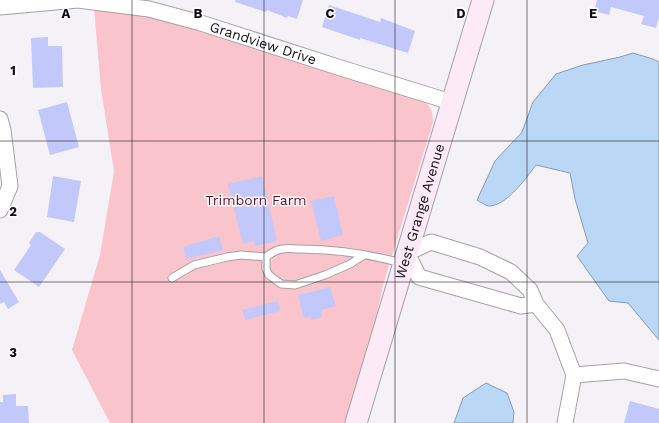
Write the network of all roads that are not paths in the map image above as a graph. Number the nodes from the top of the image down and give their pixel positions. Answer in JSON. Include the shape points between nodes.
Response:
{"nodes":[{"id":1,"x":483,"y":0,"type":"edge"},
{"id":2,"x":0,"y":7,"type":"edge"},
{"id":3,"x":451,"y":102,"type":"junction"},
{"id":4,"x":0,"y":119,"type":"edge"},
{"id":5,"x":0,"y":210,"type":"edge"},
{"id":6,"x":364,"y":255,"type":"junction"},
{"id":7,"x":266,"y":257,"type":"junction"},
{"id":8,"x":405,"y":258,"type":"junction"},
{"id":9,"x":172,"y":278,"type":"dead end"},
{"id":10,"x":536,"y":304,"type":"junction"},
{"id":11,"x":574,"y":375,"type":"junction"},
{"id":12,"x":659,"y":379,"type":"edge"},
{"id":13,"x":356,"y":423,"type":"edge"},
{"id":14,"x":565,"y":423,"type":"edge"}],
"edges":[{"from":1,"to":3,"type":"street","name":"West Grange Avenue"},
{"from":2,"to":3,"type":"street","name":"Grandview Drive","via":[[78,0],[149,9]]},
{"from":3,"to":8,"type":"street","name":"West Grange Avenue"},
{"from":4,"to":5,"type":"street","via":[[10,186]]},
{"from":6,"to":7,"type":"lane","via":[[313,249],[282,249]]},
{"from":6,"to":7,"type":"lane","via":[[325,276],[295,285],[281,284],[269,275]]},
{"from":6,"to":8,"type":"lane"},
{"from":7,"to":9,"type":"lane","via":[[227,257],[194,265]]},
{"from":8,"to":10,"type":"street","via":[[419,277],[521,306]]},
{"from":8,"to":10,"type":"street","via":[[431,242],[480,257],[511,272],[530,290]]},
{"from":8,"to":13,"type":"street","name":"West Grange Avenue"},
{"from":10,"to":11,"type":"street","via":[[557,330]]},
{"from":11,"to":12,"type":"street","via":[[624,371]]},
{"from":11,"to":14,"type":"street"}]}
